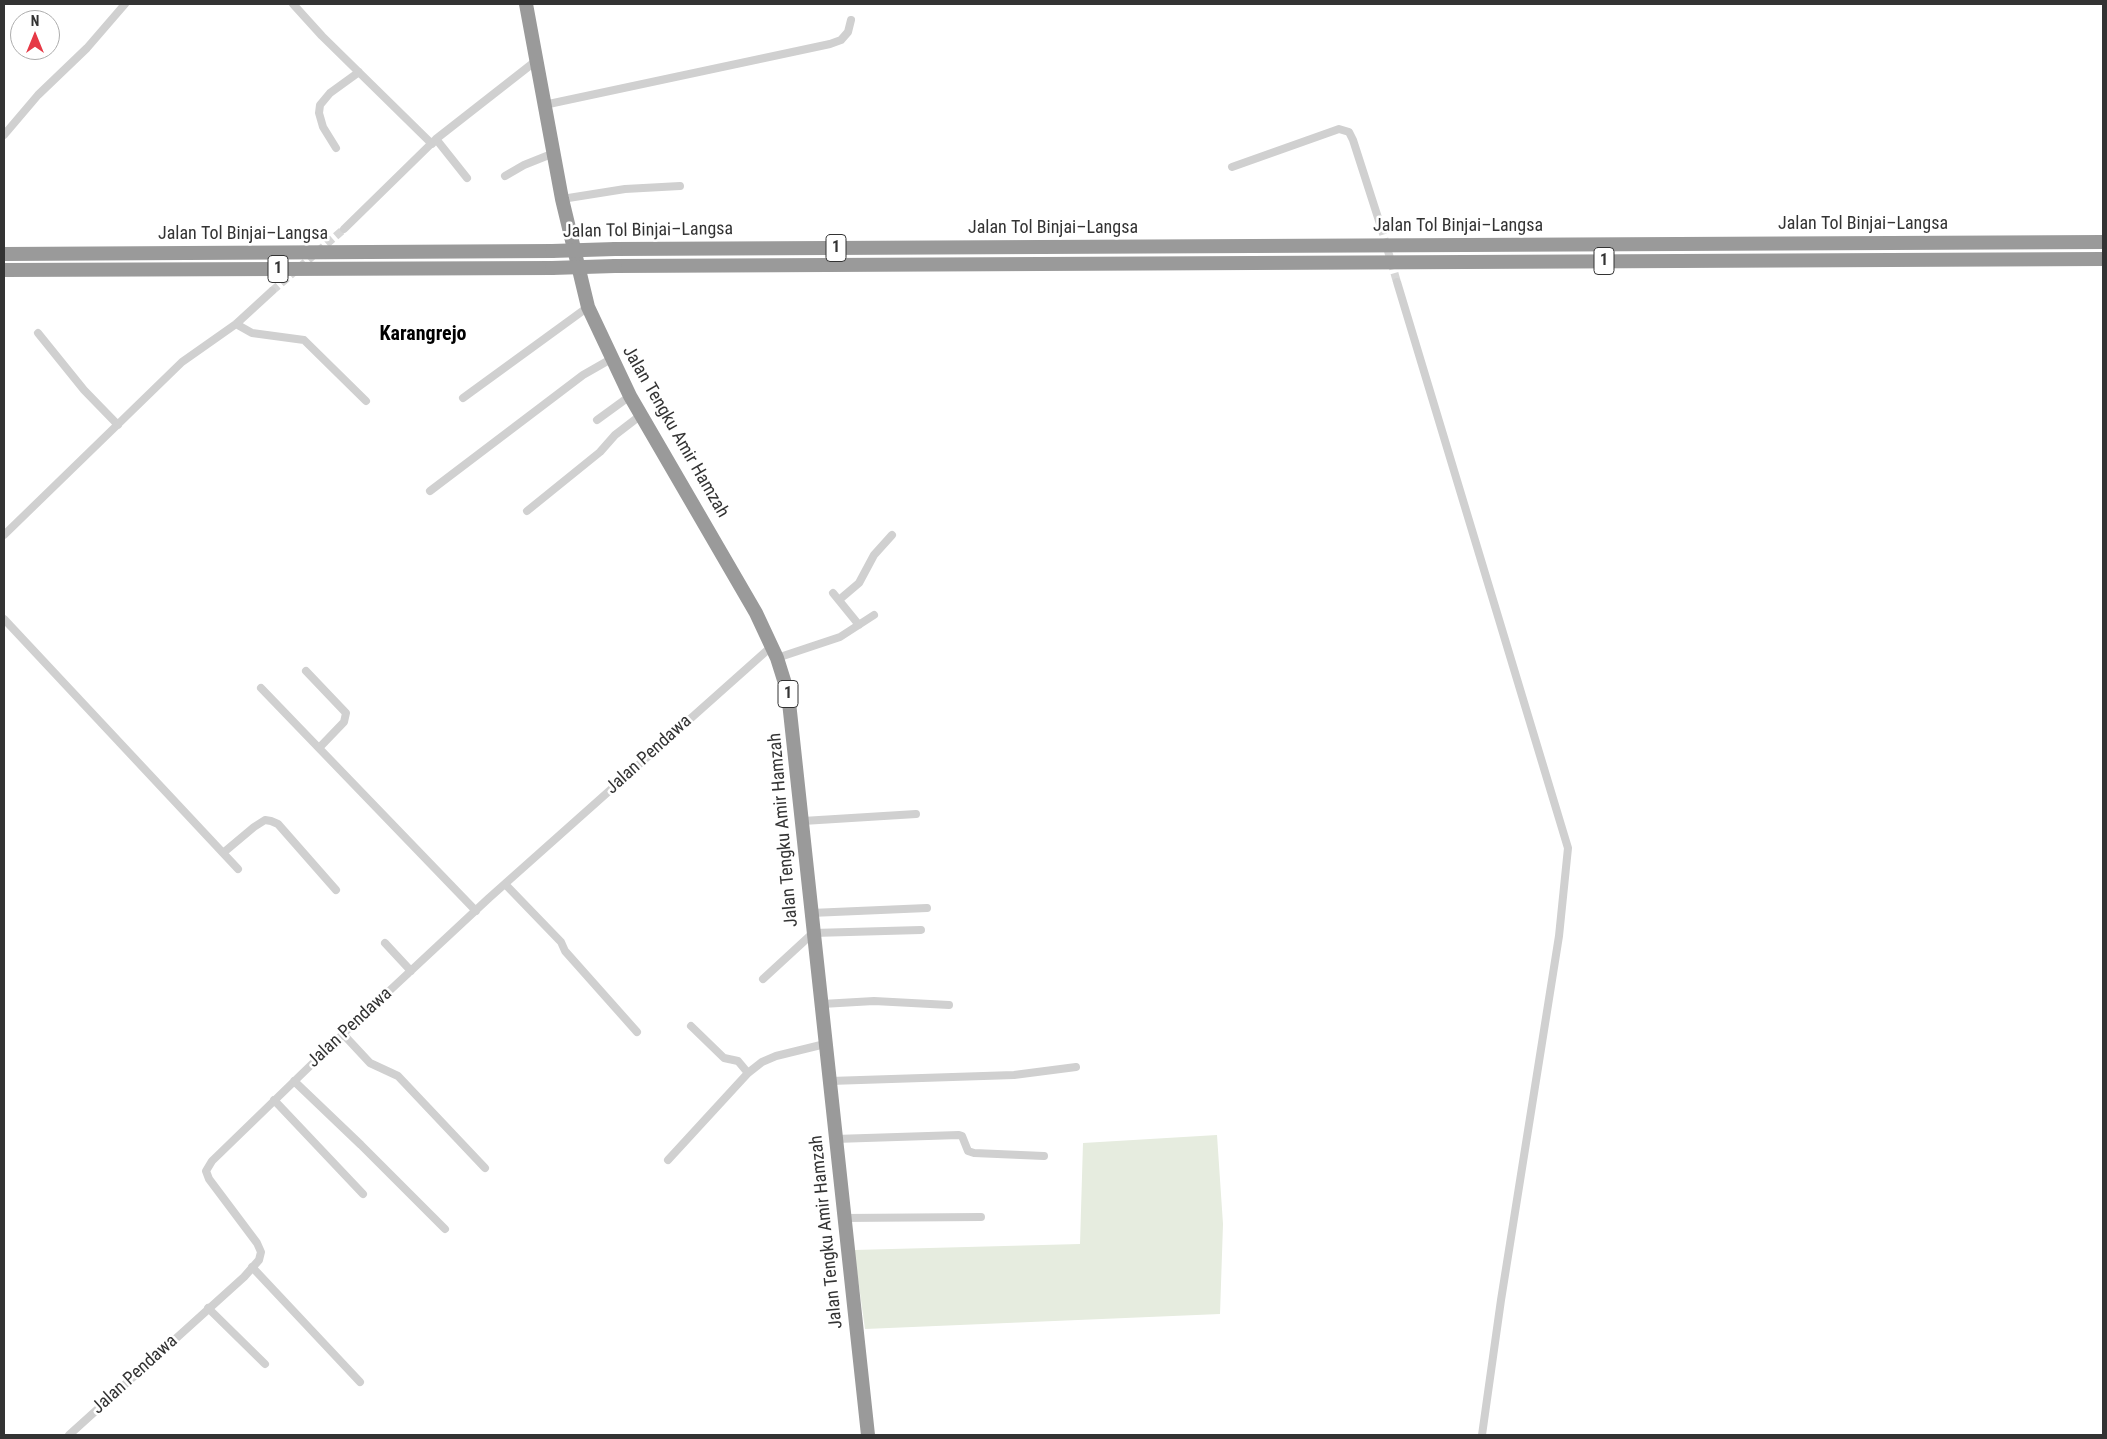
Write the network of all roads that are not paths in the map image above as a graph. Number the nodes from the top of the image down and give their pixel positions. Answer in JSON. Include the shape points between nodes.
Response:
{"nodes":[{"id":1,"x":125,"y":4,"type":"edge"},
{"id":2,"x":293,"y":4,"type":"edge"},
{"id":3,"x":526,"y":4,"type":"edge"},
{"id":4,"x":851,"y":20,"type":"dead end"},
{"id":5,"x":537,"y":60,"type":"junction"},
{"id":6,"x":359,"y":72,"type":"junction"},
{"id":7,"x":544,"y":106,"type":"junction"},
{"id":8,"x":4,"y":135,"type":"edge"},
{"id":9,"x":434,"y":142,"type":"junction"},
{"id":10,"x":336,"y":148,"type":"dead end"},
{"id":11,"x":554,"y":153,"type":"junction"},
{"id":12,"x":1232,"y":167,"type":"dead end"},
{"id":13,"x":506,"y":176,"type":"dead end"},
{"id":14,"x":467,"y":178,"type":"dead end"},
{"id":15,"x":680,"y":186,"type":"dead end"},
{"id":16,"x":562,"y":199,"type":"junction"},
{"id":17,"x":1381,"y":227,"type":"tunnel mouth"},
{"id":18,"x":344,"y":229,"type":"tunnel mouth"},
{"id":19,"x":2103,"y":242,"type":"edge"},
{"id":20,"x":4,"y":254,"type":"edge"},
{"id":21,"x":2103,"y":260,"type":"edge"},
{"id":22,"x":4,"y":270,"type":"edge"},
{"id":23,"x":1397,"y":282,"type":"tunnel mouth"},
{"id":24,"x":272,"y":291,"type":"tunnel mouth"},
{"id":25,"x":588,"y":307,"type":"junction"},
{"id":26,"x":236,"y":324,"type":"junction"},
{"id":27,"x":38,"y":333,"type":"dead end"},
{"id":28,"x":611,"y":359,"type":"junction"},
{"id":29,"x":630,"y":396,"type":"junction"},
{"id":30,"x":463,"y":398,"type":"dead end"},
{"id":31,"x":366,"y":401,"type":"dead end"},
{"id":32,"x":641,"y":415,"type":"junction"},
{"id":33,"x":597,"y":420,"type":"dead end"},
{"id":34,"x":118,"y":425,"type":"junction"},
{"id":35,"x":430,"y":491,"type":"dead end"},
{"id":36,"x":527,"y":511,"type":"dead end"},
{"id":37,"x":4,"y":535,"type":"edge"},
{"id":38,"x":892,"y":535,"type":"dead end"},
{"id":39,"x":833,"y":593,"type":"dead end"},
{"id":40,"x":839,"y":600,"type":"junction"},
{"id":41,"x":874,"y":615,"type":"dead end"},
{"id":42,"x":4,"y":619,"type":"edge"},
{"id":43,"x":860,"y":625,"type":"junction"},
{"id":44,"x":775,"y":652,"type":"junction"},
{"id":45,"x":306,"y":671,"type":"dead end"},
{"id":46,"x":261,"y":688,"type":"dead end"},
{"id":47,"x":319,"y":748,"type":"junction"},
{"id":48,"x":916,"y":814,"type":"dead end"},
{"id":49,"x":803,"y":821,"type":"junction"},
{"id":50,"x":223,"y":853,"type":"junction"},
{"id":51,"x":238,"y":869,"type":"dead end"},
{"id":52,"x":504,"y":884,"type":"junction"},
{"id":53,"x":336,"y":890,"type":"dead end"},
{"id":54,"x":927,"y":908,"type":"dead end"},
{"id":55,"x":476,"y":910,"type":"junction"},
{"id":56,"x":811,"y":913,"type":"junction"},
{"id":57,"x":921,"y":930,"type":"dead end"},
{"id":58,"x":813,"y":933,"type":"junction"},
{"id":59,"x":386,"y":943,"type":"dead end"},
{"id":60,"x":411,"y":971,"type":"junction"},
{"id":61,"x":763,"y":979,"type":"dead end"},
{"id":62,"x":822,"y":1004,"type":"junction"},
{"id":63,"x":949,"y":1005,"type":"dead end"},
{"id":64,"x":691,"y":1026,"type":"dead end"},
{"id":65,"x":637,"y":1032,"type":"dead end"},
{"id":66,"x":343,"y":1034,"type":"junction"},
{"id":67,"x":825,"y":1044,"type":"junction"},
{"id":68,"x":1076,"y":1067,"type":"dead end"},
{"id":69,"x":748,"y":1073,"type":"junction"},
{"id":70,"x":294,"y":1081,"type":"junction"},
{"id":71,"x":830,"y":1081,"type":"junction"},
{"id":72,"x":274,"y":1100,"type":"junction"},
{"id":73,"x":835,"y":1139,"type":"junction"},
{"id":74,"x":1044,"y":1156,"type":"dead end"},
{"id":75,"x":668,"y":1160,"type":"dead end"},
{"id":76,"x":485,"y":1168,"type":"dead end"},
{"id":77,"x":362,"y":1194,"type":"dead end"},
{"id":78,"x":981,"y":1217,"type":"dead end"},
{"id":79,"x":844,"y":1218,"type":"junction"},
{"id":80,"x":445,"y":1229,"type":"dead end"},
{"id":81,"x":252,"y":1267,"type":"junction"},
{"id":82,"x":208,"y":1308,"type":"junction"},
{"id":83,"x":265,"y":1364,"type":"dead end"},
{"id":84,"x":360,"y":1382,"type":"dead end"},
{"id":85,"x":69,"y":1435,"type":"edge"},
{"id":86,"x":868,"y":1435,"type":"edge"},
{"id":87,"x":1482,"y":1435,"type":"edge"}],
"edges":[{"from":1,"to":8,"type":"street"},
{"from":2,"to":6,"type":"street"},
{"from":3,"to":5,"type":"highway","name":"Jalan Tengku Amir Hamzah","number":"1"},
{"from":4,"to":7,"type":"street","via":[[848,32],[841,40],[830,44]]},
{"from":5,"to":7,"type":"highway","name":"Jalan Tengku Amir Hamzah","number":"1"},
{"from":5,"to":9,"type":"street"},
{"from":6,"to":9,"type":"street"},
{"from":6,"to":10,"type":"street","via":[[330,93],[320,105],[323,127]]},
{"from":7,"to":11,"type":"highway","name":"Jalan Tengku Amir Hamzah","number":"1"},
{"from":9,"to":14,"type":"street"},
{"from":9,"to":18,"type":"street"},
{"from":11,"to":13,"type":"street"},
{"from":11,"to":16,"type":"highway","name":"Jalan Tengku Amir Hamzah","number":"1"},
{"from":12,"to":17,"type":"street","via":[[1338,129],[1349,132]]},
{"from":15,"to":16,"type":"street","via":[[625,189]]},
{"from":16,"to":25,"type":"highway","name":"Jalan Tengku Amir Hamzah","number":"1"},
{"from":19,"to":20,"type":"highway","name":"Jalan Tol Binjai–Langsa","number":"1","bridge":true},
{"from":21,"to":22,"type":"highway","name":"Jalan Tol Binjai–Langsa","number":"1","bridge":true},
{"from":23,"to":87,"type":"street","via":[[1568,848],[1559,936]]},
{"from":24,"to":26,"type":"street"},
{"from":25,"to":28,"type":"highway","name":"Jalan Tengku Amir Hamzah","number":"1"},
{"from":25,"to":30,"type":"street"},
{"from":26,"to":31,"type":"street","via":[[252,333],[304,340]]},
{"from":26,"to":34,"type":"street","via":[[182,362]]},
{"from":27,"to":34,"type":"street","via":[[84,390]]},
{"from":28,"to":29,"type":"highway","name":"Jalan Tengku Amir Hamzah","number":"1"},
{"from":28,"to":35,"type":"street","via":[[583,375]]},
{"from":29,"to":32,"type":"highway","name":"Jalan Tengku Amir Hamzah","number":"1"},
{"from":29,"to":33,"type":"street"},
{"from":32,"to":36,"type":"street"},
{"from":32,"to":44,"type":"highway","name":"Jalan Tengku Amir Hamzah","number":"1","via":[[728,563]]},
{"from":34,"to":37,"type":"street"},
{"from":38,"to":40,"type":"street","via":[[874,555],[859,583]]},
{"from":39,"to":40,"type":"street"},
{"from":40,"to":43,"type":"street"},
{"from":41,"to":43,"type":"street"},
{"from":42,"to":50,"type":"street"},
{"from":43,"to":44,"type":"street","via":[[830,641]]},
{"from":44,"to":49,"type":"highway","name":"Jalan Tengku Amir Hamzah","number":"1","via":[[790,706]]},
{"from":44,"to":52,"type":"street","name":"Jalan Pendawa"},
{"from":45,"to":47,"type":"street","via":[[346,713],[344,722]]},
{"from":46,"to":47,"type":"street"},
{"from":47,"to":55,"type":"street"},
{"from":48,"to":49,"type":"street"},
{"from":49,"to":56,"type":"highway","name":"Jalan Tengku Amir Hamzah","number":"1"},
{"from":50,"to":51,"type":"street"},
{"from":50,"to":53,"type":"street","via":[[254,826],[265,820],[271,821],[278,824]]},
{"from":52,"to":55,"type":"street","name":"Jalan Pendawa"},
{"from":52,"to":65,"type":"street","via":[[560,942]]},
{"from":54,"to":56,"type":"street"},
{"from":55,"to":60,"type":"street","name":"Jalan Pendawa"},
{"from":56,"to":58,"type":"highway","name":"Jalan Tengku Amir Hamzah","number":"1"},
{"from":57,"to":58,"type":"street"},
{"from":58,"to":61,"type":"street"},
{"from":58,"to":62,"type":"highway","name":"Jalan Tengku Amir Hamzah","number":"1"},
{"from":59,"to":60,"type":"street"},
{"from":60,"to":66,"type":"street","name":"Jalan Pendawa"},
{"from":62,"to":63,"type":"street","via":[[874,1001]]},
{"from":62,"to":67,"type":"highway","name":"Jalan Tengku Amir Hamzah","number":"1"},
{"from":64,"to":69,"type":"street","via":[[724,1058],[738,1061]]},
{"from":66,"to":70,"type":"street","name":"Jalan Pendawa"},
{"from":66,"to":76,"type":"street","via":[[370,1063],[398,1076]]},
{"from":67,"to":69,"type":"street","via":[[768,1059]]},
{"from":67,"to":71,"type":"highway","name":"Jalan Tengku Amir Hamzah","number":"1"},
{"from":68,"to":71,"type":"street","via":[[1014,1075]]},
{"from":69,"to":75,"type":"street"},
{"from":70,"to":72,"type":"street","name":"Jalan Pendawa"},
{"from":70,"to":80,"type":"street"},
{"from":71,"to":73,"type":"highway","name":"Jalan Tengku Amir Hamzah","number":"1"},
{"from":72,"to":77,"type":"street"},
{"from":72,"to":81,"type":"street","name":"Jalan Pendawa","via":[[206,1171],[211,1183],[258,1243],[260,1257]]},
{"from":73,"to":74,"type":"street","via":[[959,1135],[968,1151],[974,1154]]},
{"from":73,"to":79,"type":"highway","name":"Jalan Tengku Amir Hamzah","number":"1"},
{"from":78,"to":79,"type":"street"},
{"from":79,"to":86,"type":"highway","name":"Jalan Tengku Amir Hamzah","number":"1"},
{"from":81,"to":82,"type":"street","name":"Jalan Pendawa"},
{"from":81,"to":84,"type":"street"},
{"from":82,"to":83,"type":"street"},
{"from":82,"to":85,"type":"street","name":"Jalan Pendawa"}]}
